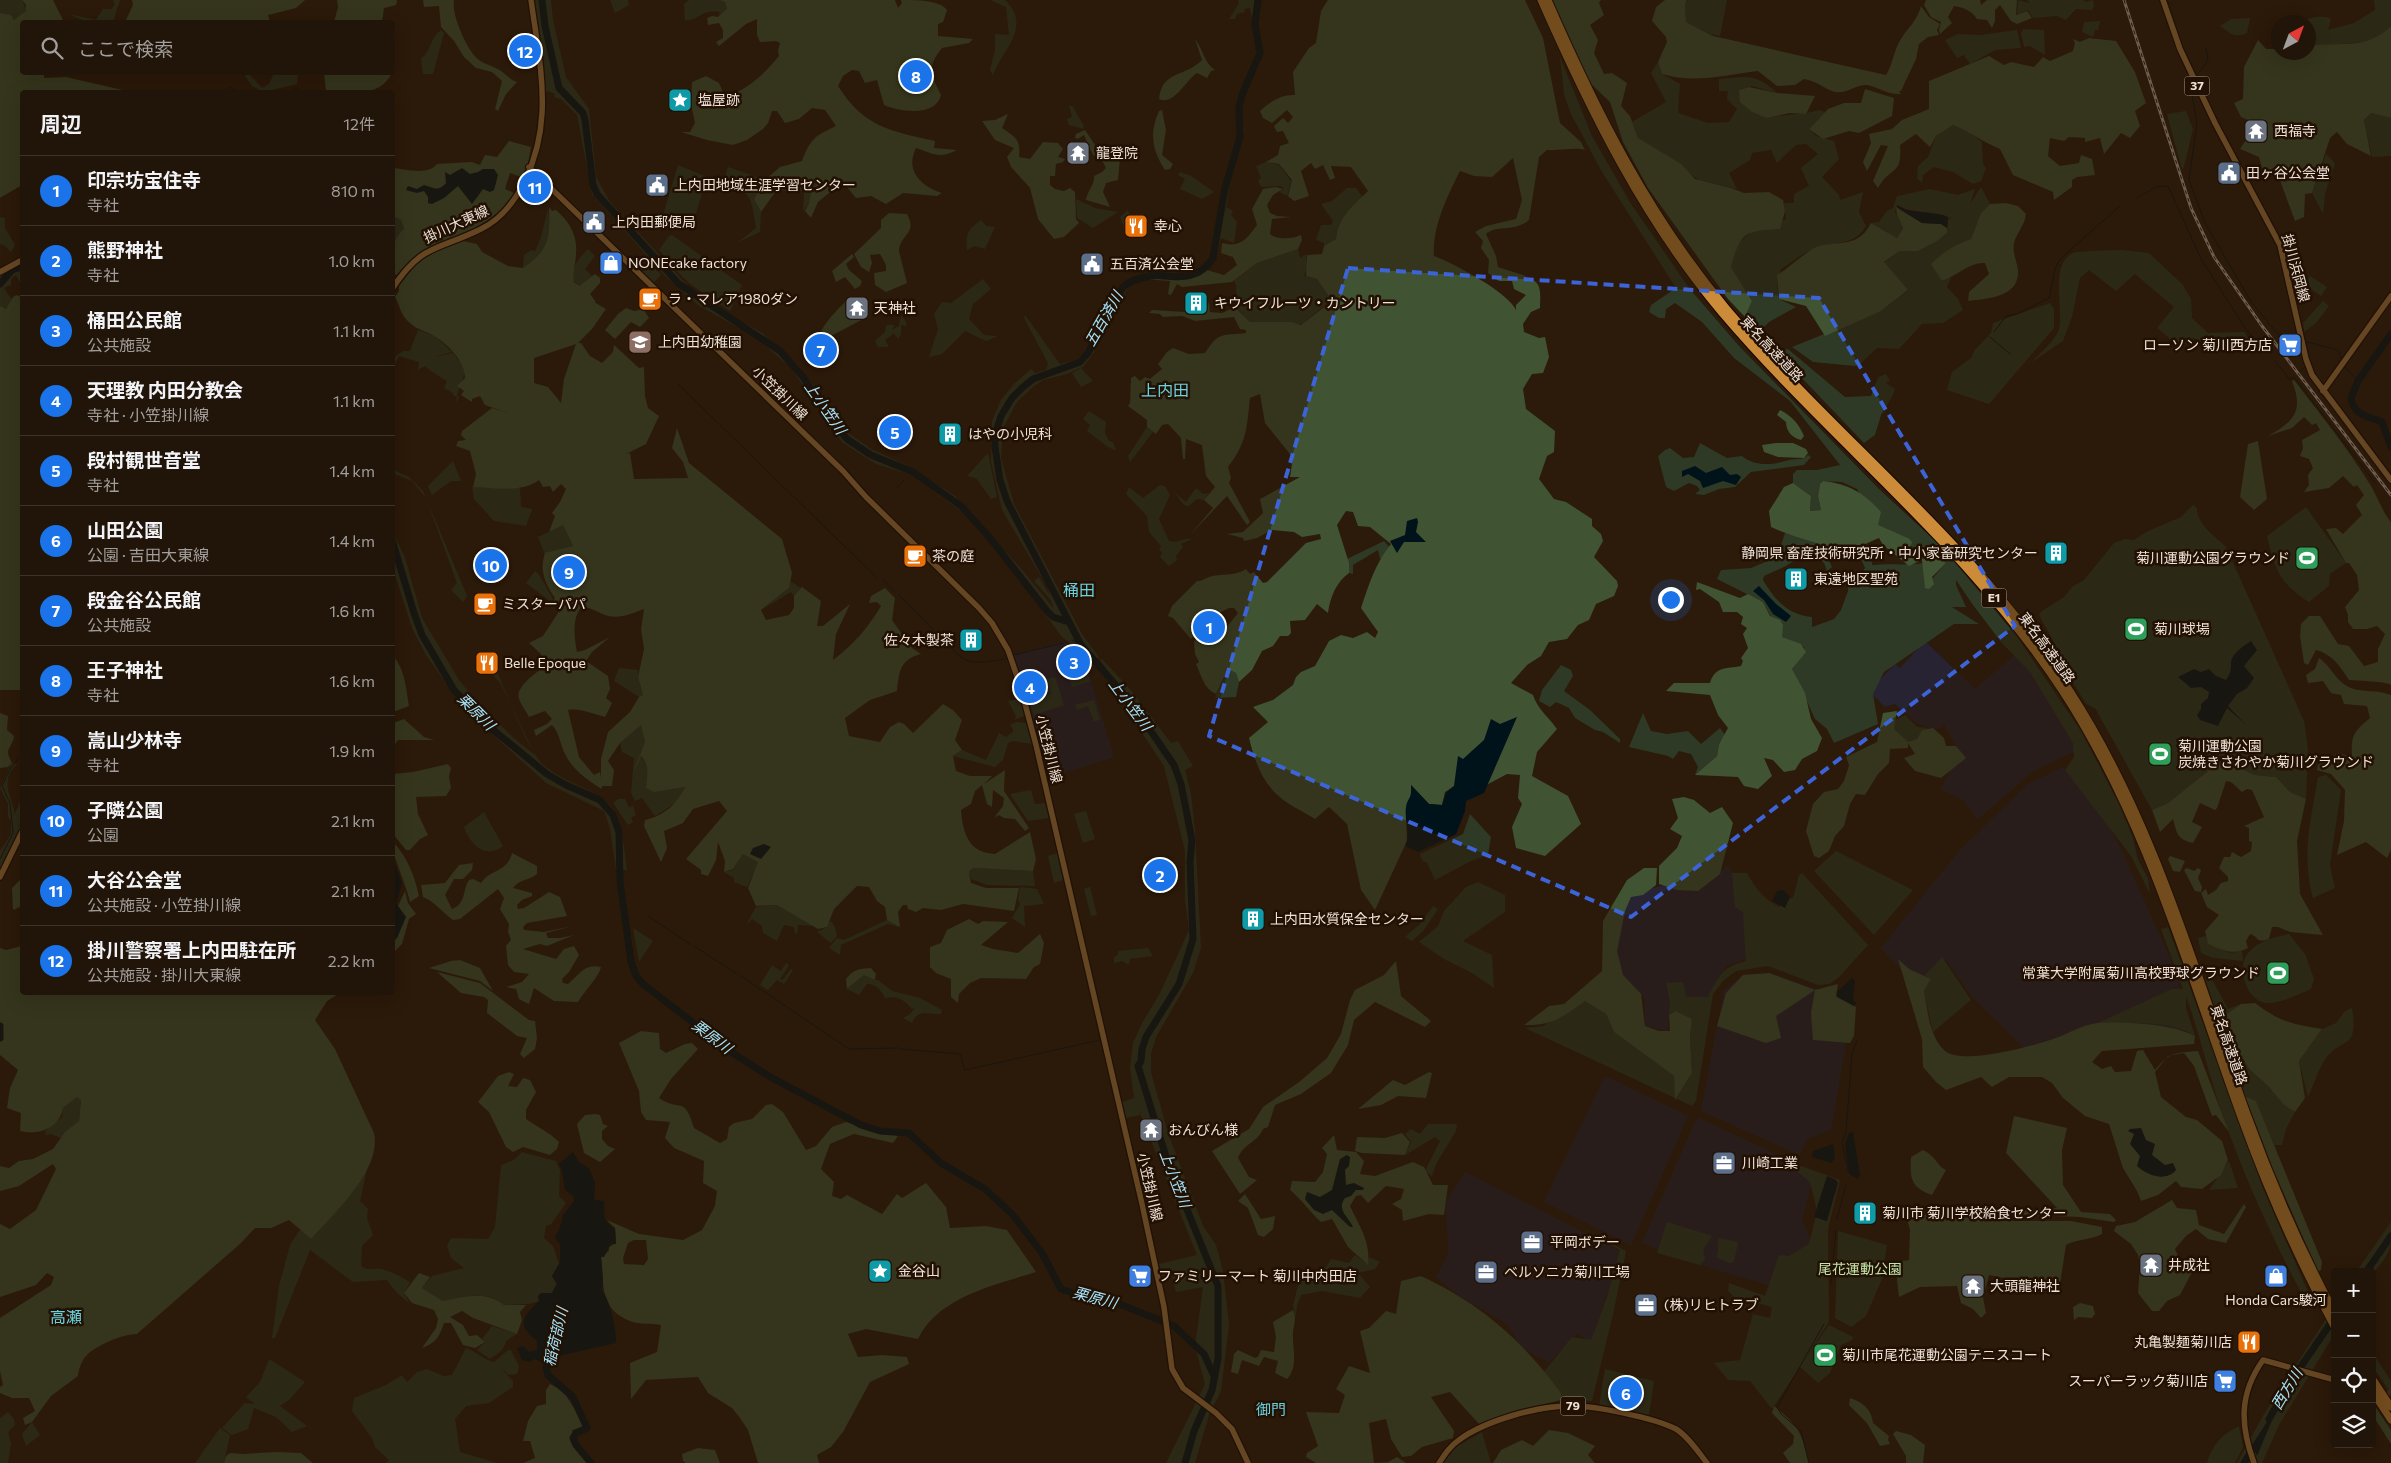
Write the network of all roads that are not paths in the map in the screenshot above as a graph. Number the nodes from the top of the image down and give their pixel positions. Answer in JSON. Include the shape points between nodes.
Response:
{"nodes":[{"id":1,"x":531,"y":0,"type":"edge"},
{"id":2,"x":1540,"y":0,"type":"edge"},
{"id":3,"x":1548,"y":0,"type":"edge"},
{"id":4,"x":2163,"y":0,"type":"edge"},
{"id":5,"x":529,"y":167,"type":"junction"},
{"id":6,"x":20,"y":261,"type":"edge"},
{"id":7,"x":0,"y":272,"type":"edge"},
{"id":8,"x":395,"y":285,"type":"edge"},
{"id":9,"x":2391,"y":296,"type":"edge"},
{"id":10,"x":2323,"y":390,"type":"junction"},
{"id":11,"x":2390,"y":478,"type":"edge"},
{"id":12,"x":20,"y":836,"type":"edge"},
{"id":13,"x":0,"y":877,"type":"edge"},
{"id":14,"x":2313,"y":1279,"type":"junction"},
{"id":15,"x":2334,"y":1313,"type":"edge"},
{"id":16,"x":2331,"y":1319,"type":"edge"},
{"id":17,"x":2331,"y":1379,"type":"edge"},
{"id":18,"x":2376,"y":1381,"type":"edge"},
{"id":19,"x":2376,"y":1383,"type":"edge"},
{"id":20,"x":2376,"y":1397,"type":"edge"},
{"id":21,"x":2391,"y":1401,"type":"edge"},
{"id":22,"x":2391,"y":1407,"type":"edge"},
{"id":23,"x":2391,"y":1420,"type":"edge"},
{"id":24,"x":1248,"y":1463,"type":"edge"},
{"id":25,"x":1439,"y":1463,"type":"edge"},
{"id":26,"x":1707,"y":1463,"type":"edge"},
{"id":27,"x":2254,"y":1463,"type":"edge"}],
"edges":[{"from":1,"to":5,"type":"main road","name":"掛川大東線","via":[[542,105],[539,132]]},
{"from":2,"to":14,"type":"highway","name":"東名高速道路","number":"E1","via":[[1608,144],[1647,211],[1684,264],[1724,315],[1783,380],[1973,574],[2024,635],[2072,706],[2108,770],[2149,860],[2260,1167]]},
{"from":3,"to":14,"type":"highway","name":"東名高速道路","number":"E1","via":[[1614,141],[1652,207],[1688,260],[1769,356],[1978,569],[2029,631],[2073,695],[2114,767],[2158,866],[2266,1164]]},
{"from":4,"to":10,"type":"main road","name":"掛川浜岡線","number":"37","via":[[2180,49],[2218,131],[2280,244],[2308,367]]},
{"from":5,"to":8,"type":"main road","name":"掛川大東線","via":[[514,201],[497,219],[482,229],[427,251],[410,265]]},
{"from":5,"to":24,"type":"main road","name":"小笠掛川線","via":[[843,471],[979,608],[1003,641],[1015,669],[1036,745],[1166,1318],[1174,1375],[1183,1388],[1232,1429]]},
{"from":6,"to":7,"type":"main road"},
{"from":9,"to":10,"type":"main road"},
{"from":10,"to":11,"type":"main road","name":"掛川浜岡線","number":"37"},
{"from":12,"to":13,"type":"main road"},
{"from":14,"to":15,"type":"highway","name":"東名高速道路","number":"E1"},
{"from":14,"to":16,"type":"highway","name":"東名高速道路","number":"E1"},
{"from":17,"to":27,"type":"main road","via":[[2263,1360],[2249,1382],[2243,1412]]},
{"from":18,"to":21,"type":"highway"},
{"from":19,"to":22,"type":"highway"},
{"from":20,"to":23,"type":"highway"},
{"from":25,"to":26,"type":"main road","number":"79","via":[[1453,1444],[1476,1430],[1504,1419],[1571,1406],[1646,1420],[1678,1430]]}]}
